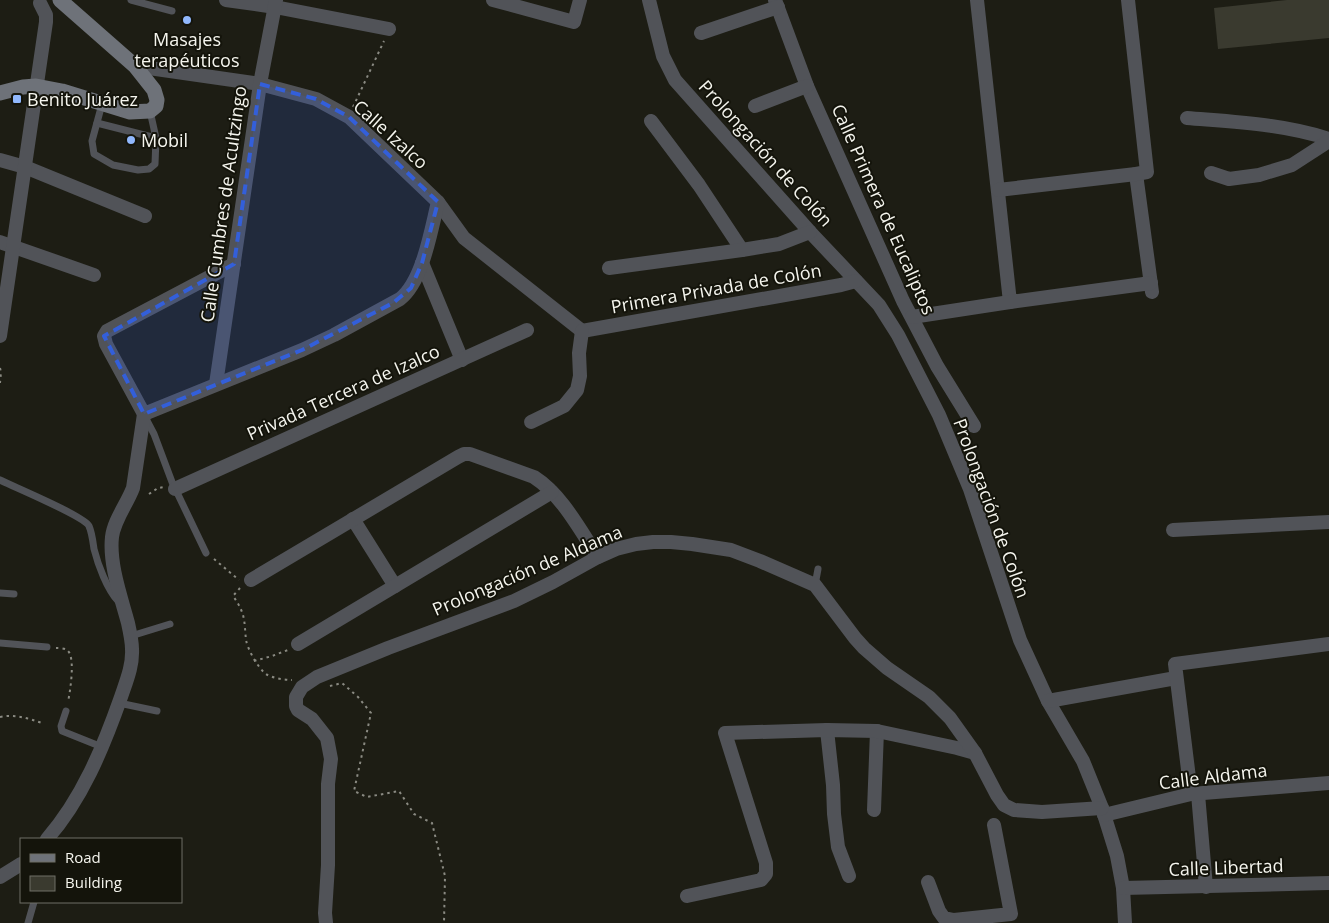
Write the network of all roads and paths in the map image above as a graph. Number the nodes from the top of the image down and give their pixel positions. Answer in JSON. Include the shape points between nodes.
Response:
{"nodes":[{"id":1,"x":60,"y":0,"type":"edge"},
{"id":2,"x":131,"y":0,"type":"edge"},
{"id":3,"x":226,"y":0,"type":"edge"},
{"id":4,"x":494,"y":0,"type":"edge"},
{"id":5,"x":580,"y":0,"type":"edge"},
{"id":6,"x":649,"y":0,"type":"edge"},
{"id":7,"x":977,"y":0,"type":"edge"},
{"id":8,"x":1128,"y":0,"type":"edge"},
{"id":9,"x":40,"y":2,"type":"dead end"},
{"id":10,"x":275,"y":4,"type":"edge"},
{"id":11,"x":776,"y":4,"type":"edge"},
{"id":12,"x":172,"y":11,"type":"dead end"},
{"id":13,"x":389,"y":30,"type":"joint"},
{"id":14,"x":701,"y":33,"type":"dead end"},
{"id":15,"x":135,"y":66,"type":"junction"},
{"id":16,"x":260,"y":84,"type":"junction"},
{"id":17,"x":36,"y":86,"type":"junction"},
{"id":18,"x":807,"y":86,"type":"junction"},
{"id":19,"x":0,"y":93,"type":"edge"},
{"id":20,"x":102,"y":104,"type":"junction"},
{"id":21,"x":756,"y":106,"type":"dead end"},
{"id":22,"x":150,"y":111,"type":"junction"},
{"id":23,"x":349,"y":116,"type":"junction"},
{"id":24,"x":1187,"y":118,"type":"dead end"},
{"id":25,"x":651,"y":121,"type":"dead end"},
{"id":26,"x":97,"y":122,"type":"junction"},
{"id":27,"x":156,"y":138,"type":"junction"},
{"id":28,"x":1329,"y":140,"type":"edge"},
{"id":29,"x":0,"y":160,"type":"edge"},
{"id":30,"x":25,"y":167,"type":"junction"},
{"id":31,"x":1141,"y":173,"type":"junction"},
{"id":32,"x":1212,"y":173,"type":"dead end"},
{"id":33,"x":998,"y":190,"type":"junction"},
{"id":34,"x":438,"y":202,"type":"junction"},
{"id":35,"x":145,"y":216,"type":"dead end"},
{"id":36,"x":810,"y":232,"type":"junction"},
{"id":37,"x":7,"y":244,"type":"edge"},
{"id":38,"x":742,"y":250,"type":"junction"},
{"id":39,"x":422,"y":263,"type":"junction"},
{"id":40,"x":234,"y":264,"type":"junction"},
{"id":41,"x":609,"y":268,"type":"dead end"},
{"id":42,"x":94,"y":275,"type":"dead end"},
{"id":43,"x":856,"y":281,"type":"junction"},
{"id":44,"x":1010,"y":302,"type":"junction"},
{"id":45,"x":912,"y":317,"type":"junction"},
{"id":46,"x":527,"y":330,"type":"dead end"},
{"id":47,"x":582,"y":332,"type":"junction"},
{"id":48,"x":0,"y":336,"type":"edge"},
{"id":49,"x":462,"y":360,"type":"junction"},
{"id":50,"x":0,"y":368,"type":"edge"},
{"id":51,"x":0,"y":383,"type":"edge"},
{"id":52,"x":216,"y":384,"type":"junction"},
{"id":53,"x":144,"y":414,"type":"junction"},
{"id":54,"x":531,"y":422,"type":"dead end"},
{"id":55,"x":974,"y":426,"type":"dead end"},
{"id":56,"x":0,"y":480,"type":"edge"},
{"id":57,"x":156,"y":489,"type":"dead end"},
{"id":58,"x":175,"y":489,"type":"junction"},
{"id":59,"x":552,"y":492,"type":"junction"},
{"id":60,"x":149,"y":494,"type":"dead end"},
{"id":61,"x":354,"y":519,"type":"junction"},
{"id":62,"x":1329,"y":522,"type":"edge"},
{"id":63,"x":1172,"y":530,"type":"dead end"},
{"id":64,"x":206,"y":553,"type":"joint"},
{"id":65,"x":598,"y":557,"type":"junction"},
{"id":66,"x":818,"y":569,"type":"dead end"},
{"id":67,"x":251,"y":580,"type":"dead end"},
{"id":68,"x":815,"y":585,"type":"junction"},
{"id":69,"x":395,"y":586,"type":"junction"},
{"id":70,"x":0,"y":593,"type":"edge"},
{"id":71,"x":14,"y":594,"type":"dead end"},
{"id":72,"x":124,"y":607,"type":"junction"},
{"id":73,"x":170,"y":624,"type":"dead end"},
{"id":74,"x":131,"y":636,"type":"junction"},
{"id":75,"x":0,"y":643,"type":"edge"},
{"id":76,"x":298,"y":644,"type":"joint"},
{"id":77,"x":1329,"y":644,"type":"edge"},
{"id":78,"x":47,"y":647,"type":"joint"},
{"id":79,"x":254,"y":661,"type":"junction"},
{"id":80,"x":1176,"y":678,"type":"junction"},
{"id":81,"x":310,"y":682,"type":"junction"},
{"id":82,"x":1048,"y":700,"type":"junction"},
{"id":83,"x":118,"y":704,"type":"junction"},
{"id":84,"x":66,"y":711,"type":"joint"},
{"id":85,"x":157,"y":711,"type":"dead end"},
{"id":86,"x":0,"y":718,"type":"edge"},
{"id":87,"x":42,"y":723,"type":"dead end"},
{"id":88,"x":827,"y":730,"type":"junction"},
{"id":89,"x":878,"y":731,"type":"junction"},
{"id":90,"x":102,"y":747,"type":"junction"},
{"id":91,"x":974,"y":753,"type":"junction"},
{"id":92,"x":1329,"y":783,"type":"edge"},
{"id":93,"x":1194,"y":794,"type":"junction"},
{"id":94,"x":874,"y":810,"type":"dead end"},
{"id":95,"x":1103,"y":811,"type":"junction"},
{"id":96,"x":994,"y":825,"type":"dead end"},
{"id":97,"x":48,"y":838,"type":"edge"},
{"id":98,"x":20,"y":865,"type":"edge"},
{"id":99,"x":849,"y":876,"type":"dead end"},
{"id":100,"x":0,"y":877,"type":"edge"},
{"id":101,"x":928,"y":882,"type":"dead end"},
{"id":102,"x":1329,"y":883,"type":"edge"},
{"id":103,"x":1206,"y":887,"type":"junction"},
{"id":104,"x":1123,"y":888,"type":"junction"},
{"id":105,"x":687,"y":896,"type":"dead end"},
{"id":106,"x":34,"y":903,"type":"edge"},
{"id":107,"x":1012,"y":919,"type":"edge"},
{"id":108,"x":28,"y":923,"type":"edge"},
{"id":109,"x":326,"y":923,"type":"edge"},
{"id":110,"x":444,"y":923,"type":"edge"},
{"id":111,"x":1125,"y":923,"type":"edge"}],
"edges":[{"from":1,"to":15,"type":"main road"},
{"from":2,"to":12,"type":"lane"},
{"from":3,"to":10,"type":"street"},
{"from":4,"to":5,"type":"street","via":[[574,22]]},
{"from":6,"to":36,"type":"street","name":"Prolongación de Colón","via":[[664,56],[675,80]]},
{"from":7,"to":33,"type":"street"},
{"from":8,"to":31,"type":"street"},
{"from":9,"to":17,"type":"street","via":[[46,18]]},
{"from":10,"to":13,"type":"street"},
{"from":10,"to":16,"type":"street","name":"Calle Cumbres de Acultzingo"},
{"from":11,"to":14,"type":"street"},
{"from":11,"to":18,"type":"street","name":"Calle Primera de Eucaliptos"},
{"from":13,"to":23,"type":"path"},
{"from":15,"to":16,"type":"street","name":"Calle Izalco"},
{"from":15,"to":22,"type":"main road","via":[[154,90],[156,106]]},
{"from":16,"to":23,"type":"street","name":"Calle Izalco","via":[[316,100]]},
{"from":16,"to":40,"type":"street","name":"Calle Cumbres de Acultzingo"},
{"from":17,"to":19,"type":"main road"},
{"from":17,"to":20,"type":"main road"},
{"from":17,"to":30,"type":"street"},
{"from":18,"to":21,"type":"street"},
{"from":18,"to":45,"type":"street","name":"Calle Primera de Eucaliptos"},
{"from":20,"to":22,"type":"main road","via":[[130,112]]},
{"from":20,"to":26,"type":"lane"},
{"from":22,"to":27,"type":"lane"},
{"from":23,"to":34,"type":"street","name":"Calle Izalco"},
{"from":24,"to":28,"type":"street","via":[[1268,125]]},
{"from":25,"to":38,"type":"street"},
{"from":26,"to":27,"type":"lane"},
{"from":26,"to":27,"type":"lane","via":[[92,142],[94,154],[113,165],[149,169],[155,164]]},
{"from":28,"to":32,"type":"street","via":[[1292,165],[1258,175],[1229,179]]},
{"from":29,"to":30,"type":"street"},
{"from":30,"to":35,"type":"street"},
{"from":30,"to":37,"type":"street"},
{"from":31,"to":33,"type":"street"},
{"from":31,"to":44,"type":"street","via":[[1152,288]]},
{"from":33,"to":44,"type":"street"},
{"from":34,"to":39,"type":"street"},
{"from":34,"to":47,"type":"street","name":"Calle Izalco","via":[[464,238]]},
{"from":36,"to":38,"type":"street","name":"Primera Privada de Colón","via":[[779,244]]},
{"from":36,"to":43,"type":"street","name":"Prolongación de Colón"},
{"from":37,"to":42,"type":"street"},
{"from":37,"to":48,"type":"street"},
{"from":38,"to":41,"type":"street","name":"Primera Privada de Colón"},
{"from":39,"to":49,"type":"street"},
{"from":39,"to":52,"type":"street","via":[[411,288],[393,303],[302,350]]},
{"from":40,"to":52,"type":"street","name":"Calle Cumbres de Acultzingo"},
{"from":40,"to":53,"type":"street","via":[[107,331],[104,336]]},
{"from":43,"to":47,"type":"street","name":"Primera Privada de Colón"},
{"from":43,"to":82,"type":"street","name":"Prolongación de Colón","via":[[879,305],[898,335],[939,415],[970,489],[1020,640]]},
{"from":44,"to":45,"type":"street"},
{"from":45,"to":55,"type":"street","name":"Calle Primera de Eucaliptos","via":[[936,366]]},
{"from":46,"to":49,"type":"street","name":"Privada Tercera de Izalco"},
{"from":47,"to":54,"type":"street","via":[[577,390],[564,406]]},
{"from":49,"to":58,"type":"street","name":"Privada Tercera de Izalco"},
{"from":50,"to":51,"type":"path"},
{"from":52,"to":53,"type":"street"},
{"from":53,"to":58,"type":"lane"},
{"from":53,"to":72,"type":"street","via":[[133,488],[112,536],[113,560]]},
{"from":56,"to":72,"type":"lane","via":[[86,522],[99,565],[112,594]]},
{"from":57,"to":60,"type":"path"},
{"from":58,"to":64,"type":"lane"},
{"from":59,"to":61,"type":"street","via":[[534,477],[464,454]]},
{"from":59,"to":65,"type":"street"},
{"from":59,"to":69,"type":"street"},
{"from":61,"to":67,"type":"street"},
{"from":61,"to":69,"type":"street"},
{"from":62,"to":63,"type":"street"},
{"from":64,"to":79,"type":"path","via":[[244,584],[233,596],[245,622],[246,642]]},
{"from":65,"to":68,"type":"street","name":"Prolongación de Aldama","via":[[636,544],[692,544],[747,555]]},
{"from":65,"to":81,"type":"street","name":"Prolongación de Aldama","via":[[514,601],[388,648]]},
{"from":66,"to":68,"type":"lane"},
{"from":68,"to":91,"type":"street","name":"Prolongación de Aldama","via":[[855,638],[887,668],[939,706]]},
{"from":69,"to":76,"type":"street"},
{"from":70,"to":71,"type":"lane"},
{"from":72,"to":74,"type":"street"},
{"from":73,"to":74,"type":"lane"},
{"from":74,"to":83,"type":"street","via":[[132,659]]},
{"from":75,"to":78,"type":"lane"},
{"from":76,"to":79,"type":"path"},
{"from":77,"to":80,"type":"street","via":[[1174,664]]},
{"from":78,"to":84,"type":"path","via":[[66,649],[71,657]]},
{"from":79,"to":81,"type":"path","via":[[266,674],[284,680]]},
{"from":80,"to":82,"type":"street"},
{"from":80,"to":93,"type":"street"},
{"from":81,"to":109,"type":"street","name":"Prolongación de Aldama","via":[[302,687],[295,702],[298,710],[312,719],[327,738],[331,759]]},
{"from":81,"to":110,"type":"path","via":[[323,688],[342,683],[370,713],[354,791],[366,797],[399,791],[414,814],[432,824],[444,876]]},
{"from":82,"to":95,"type":"street","name":"Prolongación de Colón","via":[[1083,762]]},
{"from":83,"to":85,"type":"lane"},
{"from":83,"to":90,"type":"street"},
{"from":84,"to":90,"type":"lane","via":[[62,731]]},
{"from":86,"to":87,"type":"path","via":[[9,715]]},
{"from":88,"to":89,"type":"street"},
{"from":88,"to":99,"type":"street","via":[[838,847]]},
{"from":88,"to":105,"type":"street","via":[[725,733],[766,863],[766,874],[761,880]]},
{"from":89,"to":91,"type":"street"},
{"from":89,"to":94,"type":"street"},
{"from":90,"to":97,"type":"street","via":[[75,800]]},
{"from":91,"to":95,"type":"street","name":"Prolongación de Aldama","via":[[1000,801],[1008,808],[1042,812]]},
{"from":92,"to":93,"type":"street","name":"Calle Aldama"},
{"from":93,"to":95,"type":"street","name":"Calle Aldama"},
{"from":93,"to":103,"type":"street"},
{"from":95,"to":104,"type":"street","name":"Prolongación de Colón"},
{"from":96,"to":107,"type":"street"},
{"from":98,"to":100,"type":"street"},
{"from":101,"to":107,"type":"street","via":[[944,918]]},
{"from":102,"to":103,"type":"street","name":"Calle Libertad"},
{"from":103,"to":104,"type":"street","name":"Calle Libertad"},
{"from":104,"to":111,"type":"street","name":"Prolongación de Colón"},
{"from":106,"to":108,"type":"lane"}]}
